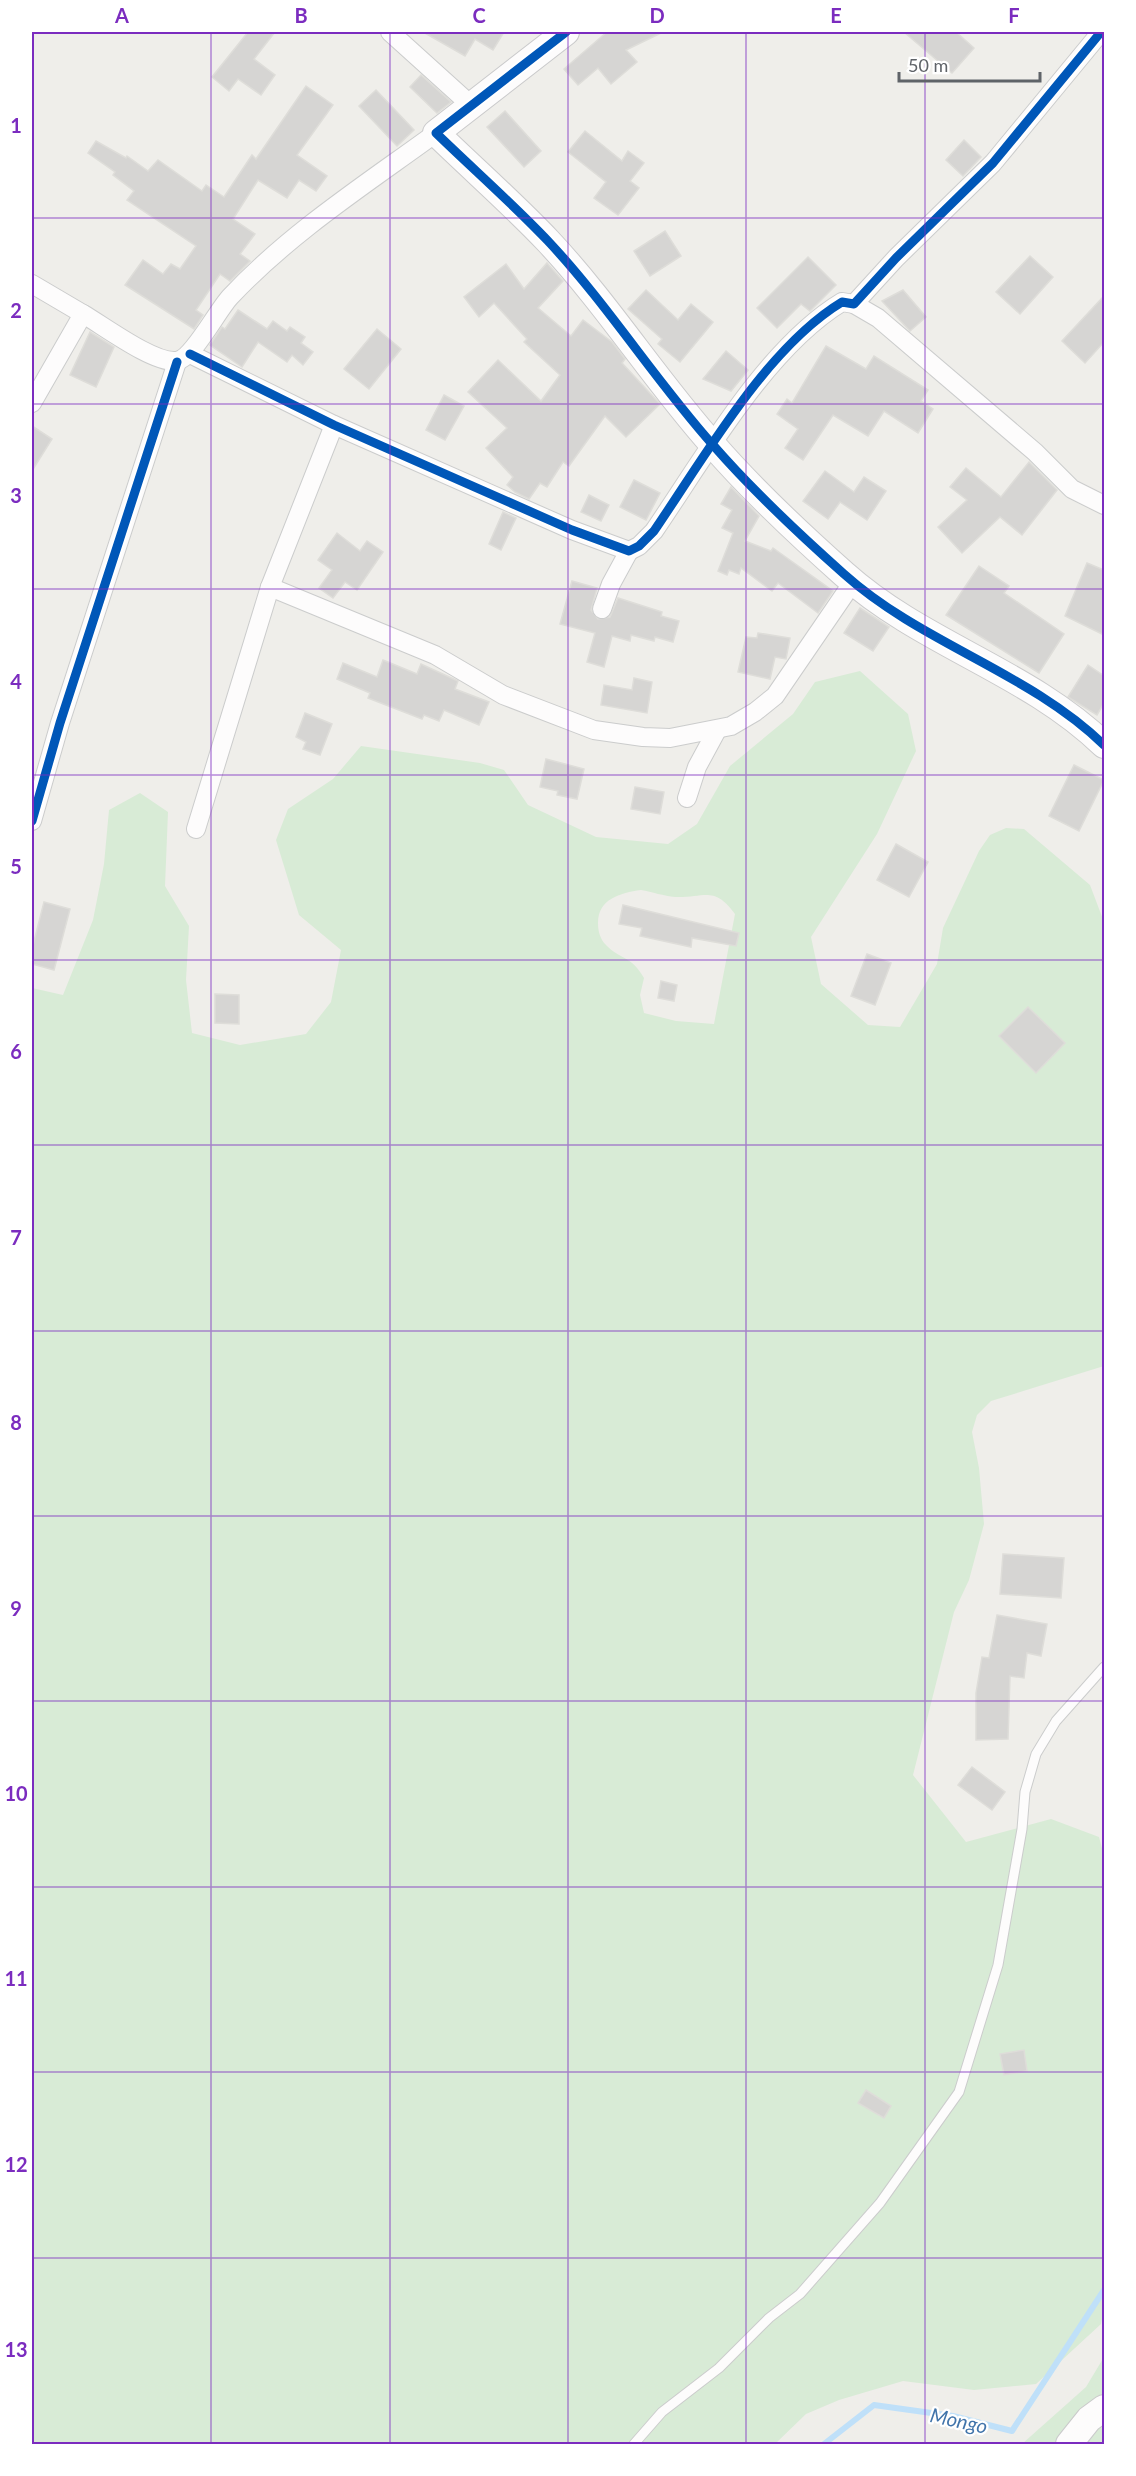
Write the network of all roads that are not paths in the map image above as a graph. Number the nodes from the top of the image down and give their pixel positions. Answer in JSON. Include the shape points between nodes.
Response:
{"nodes":[{"id":1,"x":390,"y":32,"type":"edge"},
{"id":2,"x":566,"y":32,"type":"edge"},
{"id":3,"x":1101,"y":32,"type":"edge"},
{"id":4,"x":473,"y":107,"type":"junction"},
{"id":5,"x":436,"y":133,"type":"junction"},
{"id":6,"x":32,"y":284,"type":"edge"},
{"id":7,"x":854,"y":304,"type":"junction"},
{"id":8,"x":83,"y":314,"type":"junction"},
{"id":9,"x":184,"y":358,"type":"junction"},
{"id":10,"x":32,"y":403,"type":"edge"},
{"id":11,"x":334,"y":425,"type":"junction"},
{"id":12,"x":713,"y":446,"type":"junction"},
{"id":13,"x":1104,"y":505,"type":"edge"},
{"id":14,"x":625,"y":559,"type":"junction"},
{"id":15,"x":853,"y":582,"type":"junction"},
{"id":16,"x":270,"y":587,"type":"junction"},
{"id":17,"x":602,"y":609,"type":"dead end"},
{"id":18,"x":717,"y":730,"type":"junction"},
{"id":19,"x":1104,"y":745,"type":"edge"},
{"id":20,"x":687,"y":798,"type":"dead end"},
{"id":21,"x":32,"y":821,"type":"edge"},
{"id":22,"x":196,"y":829,"type":"dead end"},
{"id":23,"x":1104,"y":1667,"type":"edge"},
{"id":24,"x":1104,"y":2408,"type":"edge"},
{"id":25,"x":634,"y":2445,"type":"edge"},
{"id":26,"x":1069,"y":2445,"type":"edge"}],
"edges":[{"from":1,"to":4,"type":"street"},
{"from":2,"to":4,"type":"street"},
{"from":3,"to":7,"type":"street","via":[[993,163]]},
{"from":4,"to":5,"type":"street"},
{"from":5,"to":9,"type":"street","via":[[264,264],[229,298]]},
{"from":5,"to":12,"type":"street","via":[[549,242]]},
{"from":6,"to":8,"type":"street"},
{"from":7,"to":12,"type":"street","via":[[842,302],[798,336],[753,389]]},
{"from":7,"to":13,"type":"street","via":[[878,318],[1077,492]]},
{"from":8,"to":9,"type":"street","via":[[160,359]]},
{"from":8,"to":10,"type":"street"},
{"from":9,"to":11,"type":"street"},
{"from":9,"to":21,"type":"street","via":[[64,711]]},
{"from":11,"to":14,"type":"street","via":[[572,530]]},
{"from":11,"to":16,"type":"street"},
{"from":12,"to":14,"type":"street","via":[[654,531]]},
{"from":12,"to":15,"type":"street"},
{"from":14,"to":17,"type":"street"},
{"from":15,"to":18,"type":"street","via":[[775,696],[755,712]]},
{"from":15,"to":19,"type":"street","via":[[894,611],[1052,702]]},
{"from":16,"to":18,"type":"street","via":[[435,655],[503,694],[594,730],[670,738]]},
{"from":16,"to":22,"type":"street"},
{"from":18,"to":20,"type":"street","via":[[697,767]]},
{"from":23,"to":25,"type":"lane","via":[[1056,1721],[1036,1754],[1025,1792],[998,1965],[959,2092],[880,2203],[800,2294],[719,2368],[662,2412]]},
{"from":24,"to":26,"type":"street","via":[[1089,2419]]}]}
